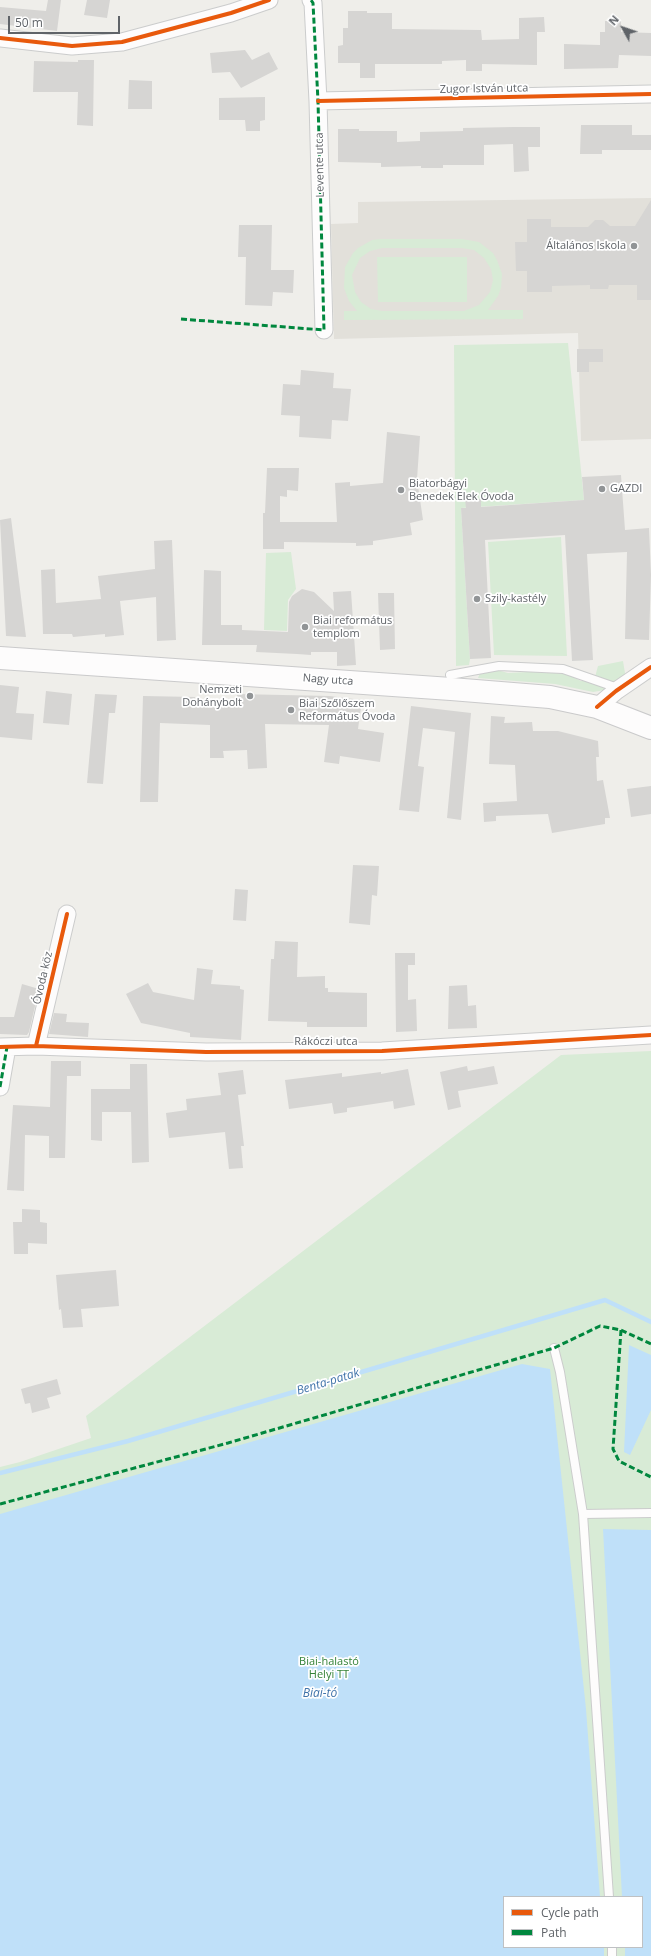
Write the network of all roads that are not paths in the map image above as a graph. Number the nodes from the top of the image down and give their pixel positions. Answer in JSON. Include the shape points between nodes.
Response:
{"nodes":[{"id":1,"x":269,"y":0,"type":"edge"},
{"id":2,"x":311,"y":0,"type":"edge"},
{"id":3,"x":0,"y":38,"type":"edge"},
{"id":4,"x":651,"y":94,"type":"edge"},
{"id":5,"x":318,"y":101,"type":"junction"},
{"id":6,"x":324,"y":330,"type":"dead end"},
{"id":7,"x":0,"y":658,"type":"edge"},
{"id":8,"x":651,"y":667,"type":"edge"},
{"id":9,"x":450,"y":675,"type":"dead end"},
{"id":10,"x":616,"y":691,"type":"junction"},
{"id":11,"x":597,"y":707,"type":"junction"},
{"id":12,"x":651,"y":728,"type":"edge"},
{"id":13,"x":67,"y":914,"type":"dead end"},
{"id":14,"x":651,"y":1035,"type":"edge"},
{"id":15,"x":36,"y":1046,"type":"junction"},
{"id":16,"x":4,"y":1047,"type":"edge"},
{"id":17,"x":0,"y":1088,"type":"edge"},
{"id":18,"x":554,"y":1348,"type":"dead end"},
{"id":19,"x":651,"y":1513,"type":"edge"},
{"id":20,"x":583,"y":1514,"type":"junction"},
{"id":21,"x":608,"y":1896,"type":"edge"}],
"edges":[{"from":1,"to":3,"type":"street","via":[[231,13],[122,42],[72,46]]},
{"from":2,"to":5,"type":"street","name":"Levente utca"},
{"from":4,"to":5,"type":"street","name":"Zugor István utca"},
{"from":5,"to":6,"type":"street","name":"Levente utca"},
{"from":7,"to":11,"type":"main road","name":"Nagy utca","via":[[451,688],[550,697]]},
{"from":8,"to":10,"type":"street"},
{"from":9,"to":10,"type":"lane","via":[[499,666],[563,669],[612,686]]},
{"from":10,"to":11,"type":"street"},
{"from":11,"to":12,"type":"main road","name":"Nagy utca"},
{"from":13,"to":15,"type":"street","name":"Óvoda köz"},
{"from":14,"to":15,"type":"street","name":"Rákóczi utca","via":[[382,1051],[206,1052]]},
{"from":15,"to":16,"type":"street","name":"Rákóczi utca"},
{"from":16,"to":17,"type":"street"},
{"from":18,"to":20,"type":"lane"},
{"from":19,"to":20,"type":"lane"},
{"from":20,"to":21,"type":"lane"}]}
